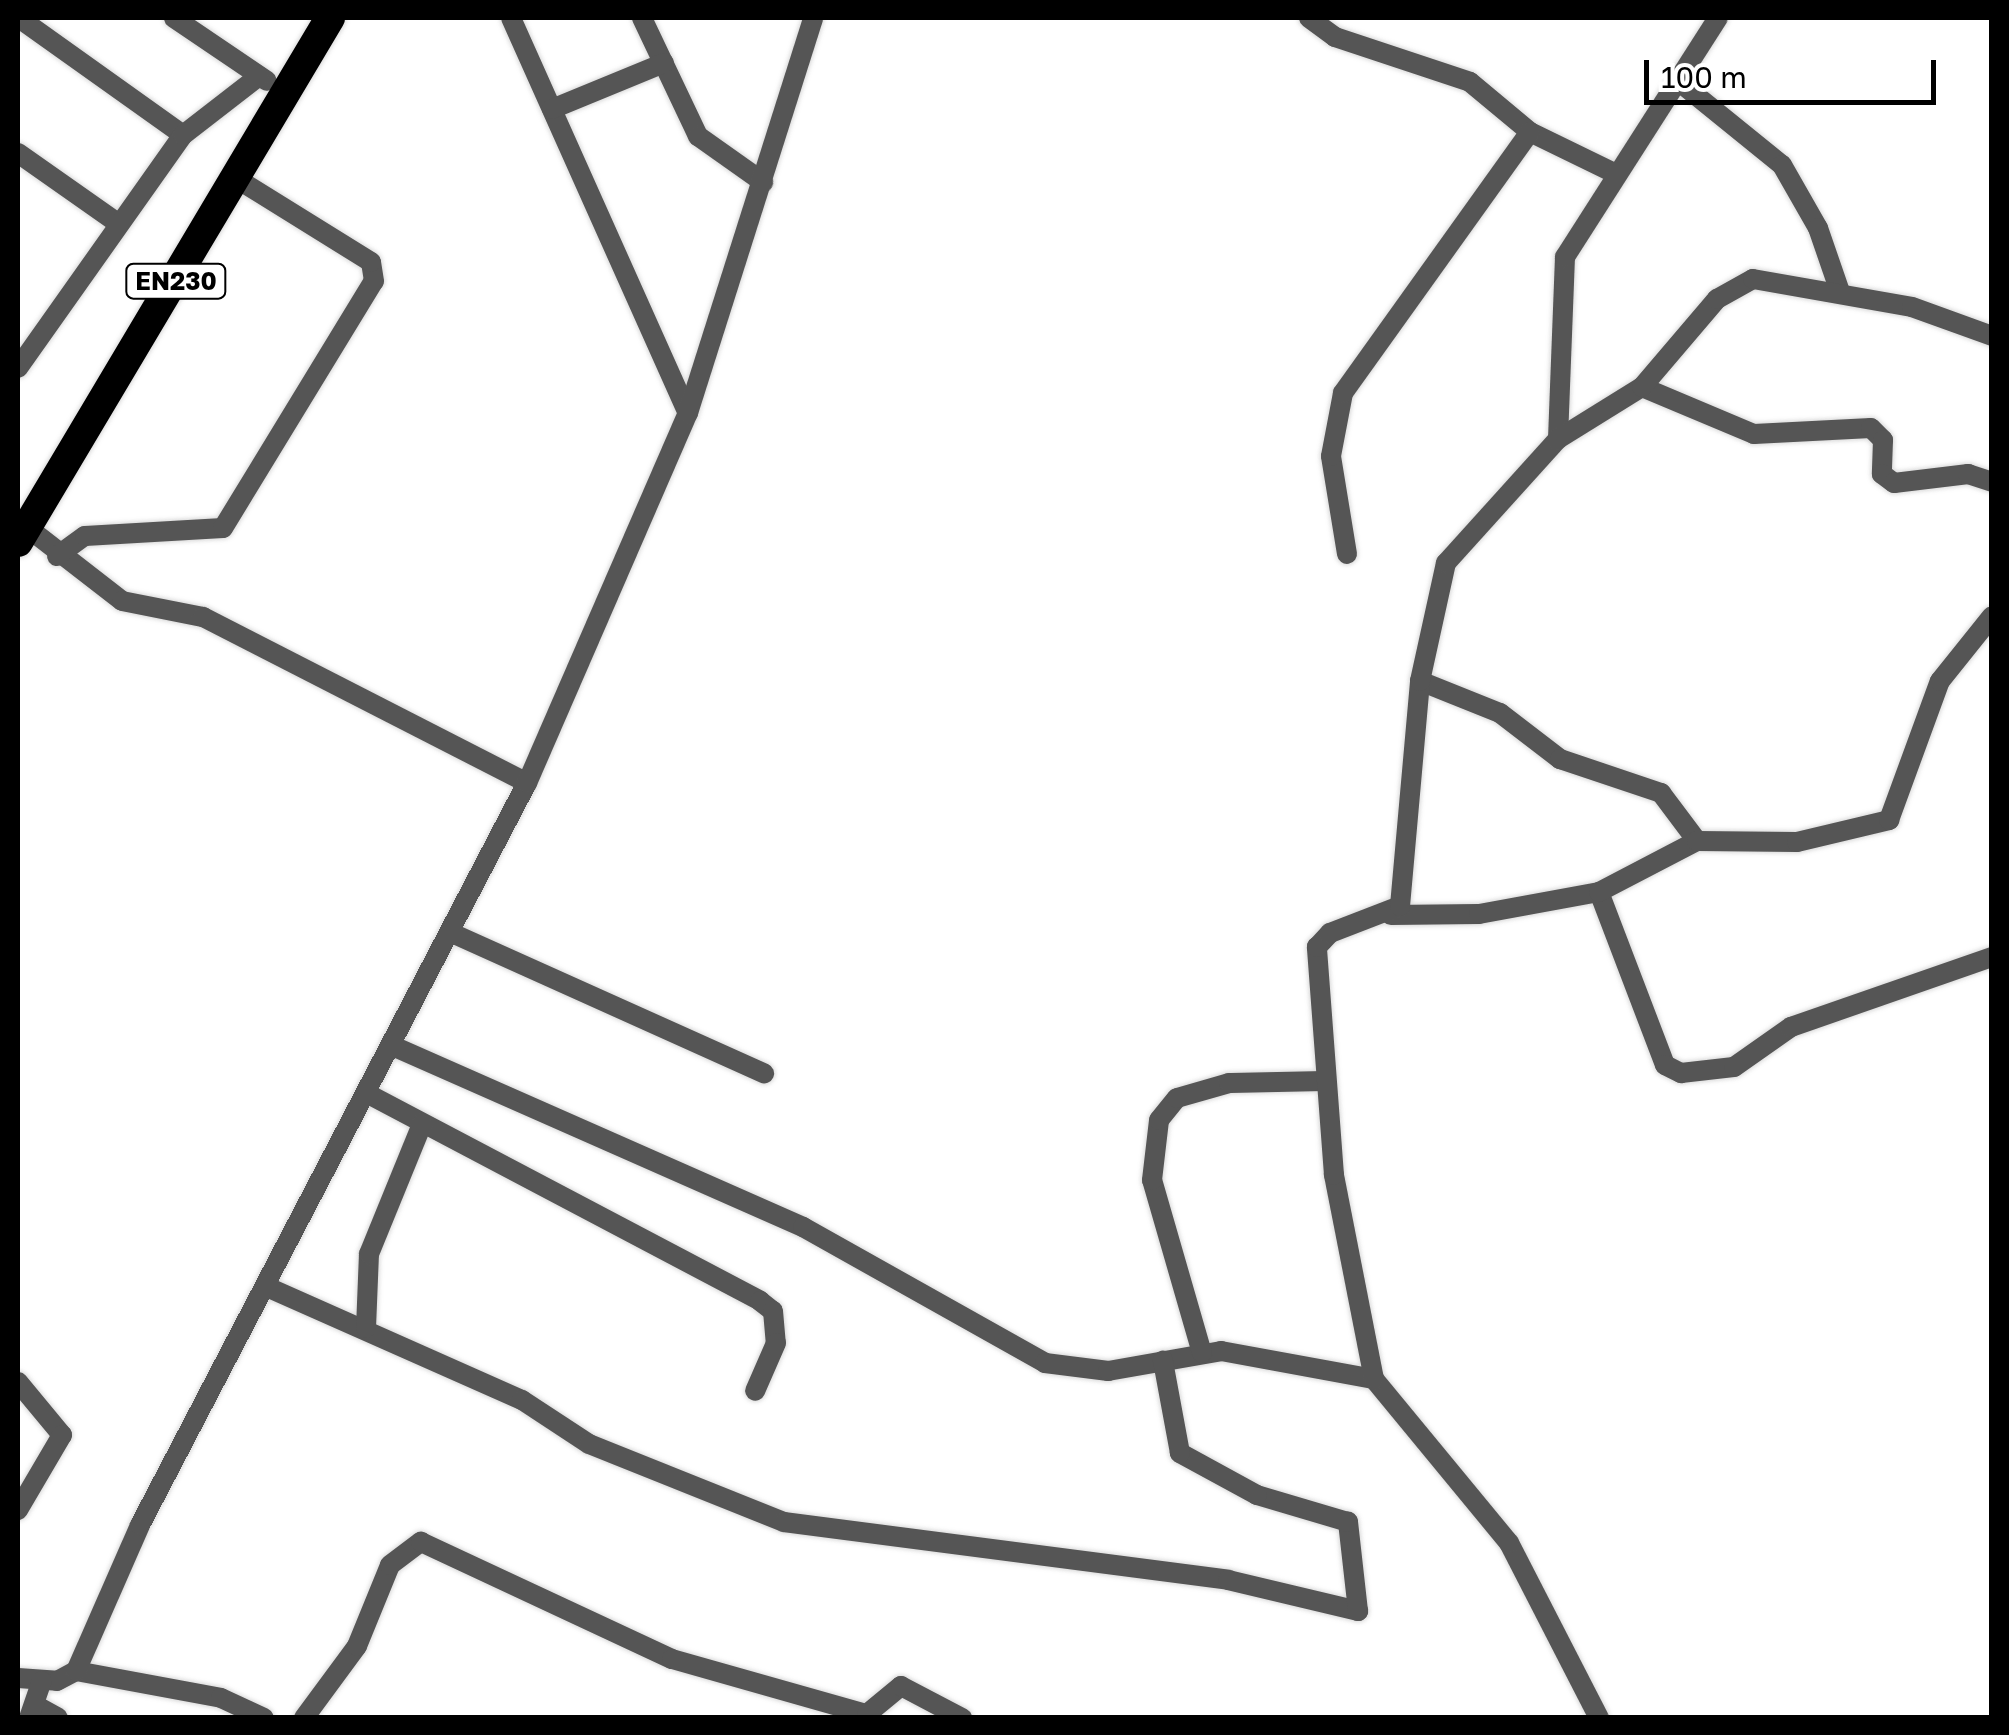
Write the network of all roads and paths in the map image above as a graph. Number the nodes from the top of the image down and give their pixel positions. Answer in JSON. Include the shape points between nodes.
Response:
{"nodes":[{"id":1,"x":18,"y":18,"type":"edge"},
{"id":2,"x":174,"y":18,"type":"edge"},
{"id":3,"x":330,"y":18,"type":"edge"},
{"id":4,"x":510,"y":18,"type":"edge"},
{"id":5,"x":642,"y":18,"type":"edge"},
{"id":6,"x":813,"y":18,"type":"edge"},
{"id":7,"x":1309,"y":18,"type":"edge"},
{"id":8,"x":1718,"y":18,"type":"edge"},
{"id":9,"x":664,"y":63,"type":"junction"},
{"id":10,"x":260,"y":76,"type":"junction"},
{"id":11,"x":1677,"y":80,"type":"junction"},
{"id":12,"x":286,"y":93,"type":"junction"},
{"id":13,"x":552,"y":109,"type":"junction"},
{"id":14,"x":1530,"y":132,"type":"junction"},
{"id":15,"x":184,"y":135,"type":"junction"},
{"id":16,"x":25,"y":159,"type":"edge"},
{"id":17,"x":1616,"y":174,"type":"junction"},
{"id":18,"x":237,"y":179,"type":"junction"},
{"id":19,"x":18,"y":182,"type":"edge"},
{"id":20,"x":763,"y":182,"type":"junction"},
{"id":21,"x":116,"y":222,"type":"junction"},
{"id":22,"x":1840,"y":292,"type":"junction"},
{"id":23,"x":1992,"y":336,"type":"edge"},
{"id":24,"x":18,"y":368,"type":"edge"},
{"id":25,"x":1642,"y":388,"type":"junction"},
{"id":26,"x":688,"y":412,"type":"junction"},
{"id":27,"x":1558,"y":439,"type":"junction"},
{"id":28,"x":1992,"y":482,"type":"edge"},
{"id":29,"x":20,"y":530,"type":"edge"},
{"id":30,"x":1347,"y":554,"type":"dead end"},
{"id":31,"x":57,"y":556,"type":"junction"},
{"id":32,"x":1992,"y":616,"type":"edge"},
{"id":33,"x":1420,"y":681,"type":"junction"},
{"id":34,"x":528,"y":783,"type":"junction"},
{"id":35,"x":1697,"y":841,"type":"junction"},
{"id":36,"x":1600,"y":892,"type":"junction"},
{"id":37,"x":1391,"y":915,"type":"junction"},
{"id":38,"x":454,"y":934,"type":"junction"},
{"id":39,"x":1992,"y":957,"type":"edge"},
{"id":40,"x":395,"y":1048,"type":"junction"},
{"id":41,"x":764,"y":1073,"type":"dead end"},
{"id":42,"x":1326,"y":1081,"type":"junction"},
{"id":43,"x":370,"y":1095,"type":"junction"},
{"id":44,"x":422,"y":1124,"type":"junction"},
{"id":45,"x":267,"y":1287,"type":"junction"},
{"id":46,"x":366,"y":1328,"type":"junction"},
{"id":47,"x":1202,"y":1353,"type":"junction"},
{"id":48,"x":1163,"y":1361,"type":"junction"},
{"id":49,"x":1374,"y":1380,"type":"junction"},
{"id":50,"x":18,"y":1382,"type":"edge"},
{"id":51,"x":756,"y":1391,"type":"dead end"},
{"id":52,"x":18,"y":1510,"type":"edge"},
{"id":53,"x":76,"y":1671,"type":"junction"},
{"id":54,"x":18,"y":1678,"type":"edge"},
{"id":55,"x":42,"y":1681,"type":"junction"},
{"id":56,"x":32,"y":1711,"type":"edge"},
{"id":57,"x":58,"y":1718,"type":"edge"},
{"id":58,"x":264,"y":1718,"type":"edge"},
{"id":59,"x":304,"y":1718,"type":"edge"},
{"id":60,"x":962,"y":1718,"type":"edge"},
{"id":61,"x":1600,"y":1718,"type":"edge"}],
"edges":[{"from":1,"to":15,"type":"street"},
{"from":2,"to":10,"type":"street"},
{"from":3,"to":12,"type":"highway","number":"EN230"},
{"from":4,"to":13,"type":"street"},
{"from":5,"to":9,"type":"street"},
{"from":6,"to":20,"type":"street"},
{"from":7,"to":14,"type":"street","via":[[1335,37],[1470,82]]},
{"from":8,"to":11,"type":"street"},
{"from":9,"to":13,"type":"street"},
{"from":9,"to":20,"type":"street","via":[[698,136]]},
{"from":10,"to":12,"type":"street"},
{"from":10,"to":15,"type":"street"},
{"from":11,"to":17,"type":"street"},
{"from":11,"to":22,"type":"street","via":[[1782,166],[1818,228]]},
{"from":12,"to":18,"type":"highway","number":"EN230"},
{"from":13,"to":26,"type":"street"},
{"from":14,"to":17,"type":"street"},
{"from":14,"to":30,"type":"street","via":[[1343,393],[1332,456]]},
{"from":15,"to":21,"type":"street"},
{"from":16,"to":19,"type":"street"},
{"from":16,"to":21,"type":"street"},
{"from":17,"to":27,"type":"street","via":[[1565,257]]},
{"from":18,"to":29,"type":"highway","number":"EN230"},
{"from":18,"to":31,"type":"street","via":[[371,262],[374,281],[223,528],[85,536]]},
{"from":20,"to":26,"type":"street"},
{"from":21,"to":24,"type":"street"},
{"from":22,"to":23,"type":"street"},
{"from":22,"to":25,"type":"street","via":[[1775,278],[1735,286]]},
{"from":25,"to":27,"type":"street"},
{"from":25,"to":28,"type":"street","via":[[1754,434],[1871,428],[1883,440],[1882,474],[1894,483],[1968,474]]},
{"from":26,"to":34,"type":"street"},
{"from":27,"to":33,"type":"street","via":[[1451,554]]},
{"from":29,"to":31,"type":"street"},
{"from":31,"to":34,"type":"street","via":[[122,601],[203,617]]},
{"from":32,"to":35,"type":"street","via":[[1940,681],[1889,820],[1798,842]]},
{"from":33,"to":35,"type":"street","via":[[1500,713],[1560,758],[1661,793]]},
{"from":33,"to":37,"type":"street","via":[[1408,883]]},
{"from":34,"to":38,"type":"street"},
{"from":35,"to":36,"type":"street"},
{"from":36,"to":37,"type":"street","via":[[1479,914]]},
{"from":36,"to":39,"type":"street","via":[[1665,1065],[1681,1073],[1734,1067],[1791,1027]]},
{"from":37,"to":42,"type":"street","via":[[1330,933],[1317,947]]},
{"from":38,"to":40,"type":"street"},
{"from":38,"to":41,"type":"street"},
{"from":40,"to":43,"type":"street"},
{"from":40,"to":48,"type":"street","via":[[803,1227],[1046,1362],[1092,1372]]},
{"from":42,"to":47,"type":"street","via":[[1229,1082],[1177,1098],[1159,1120],[1152,1180]]},
{"from":42,"to":49,"type":"street","via":[[1334,1176]]},
{"from":43,"to":44,"type":"street"},
{"from":43,"to":45,"type":"street"},
{"from":44,"to":46,"type":"street","via":[[369,1254]]},
{"from":44,"to":51,"type":"street","via":[[773,1311],[776,1343]]},
{"from":45,"to":46,"type":"street"},
{"from":45,"to":53,"type":"street","via":[[140,1525]]},
{"from":46,"to":48,"type":"street","via":[[522,1400],[589,1444],[784,1522],[1228,1580],[1358,1611],[1348,1522],[1256,1496],[1180,1453]]},
{"from":47,"to":48,"type":"street"},
{"from":47,"to":49,"type":"street"},
{"from":49,"to":61,"type":"street","via":[[1509,1543]]},
{"from":50,"to":52,"type":"street","via":[[62,1435]]},
{"from":53,"to":55,"type":"street"},
{"from":53,"to":58,"type":"street","via":[[221,1698]]},
{"from":54,"to":55,"type":"street"},
{"from":55,"to":56,"type":"street"},
{"from":56,"to":57,"type":"street"},
{"from":59,"to":60,"type":"street","via":[[357,1646],[390,1565],[421,1542],[672,1659],[867,1714],[901,1686]]}]}
